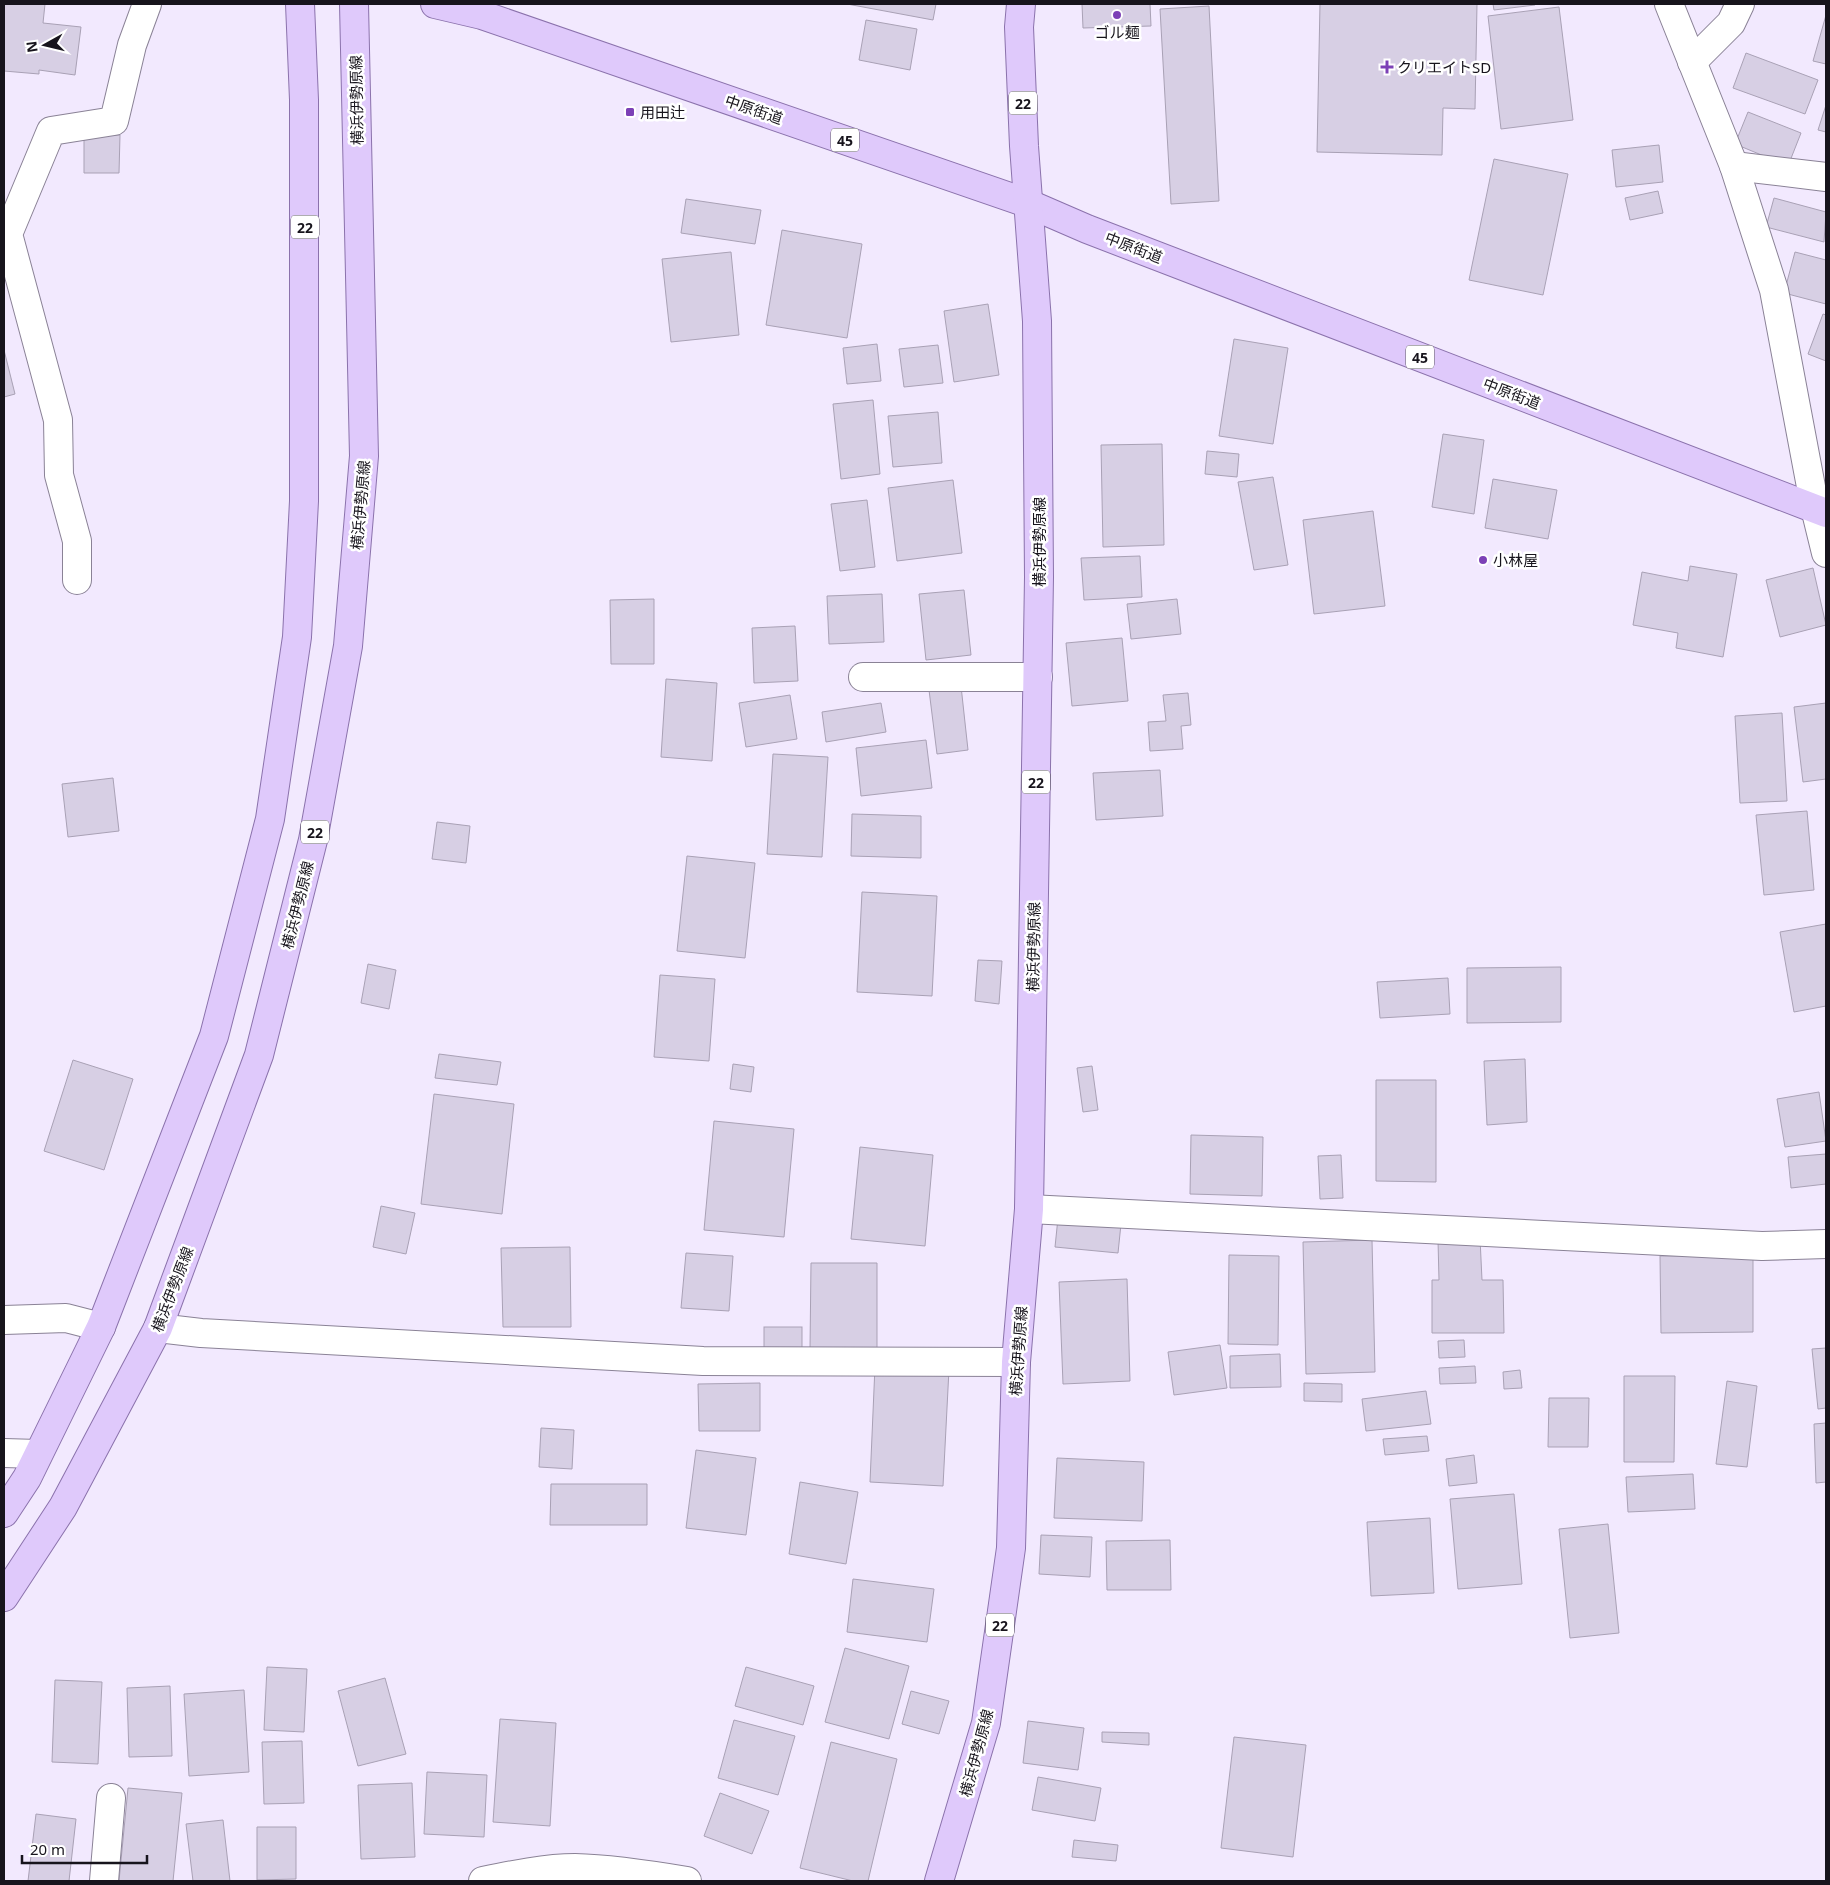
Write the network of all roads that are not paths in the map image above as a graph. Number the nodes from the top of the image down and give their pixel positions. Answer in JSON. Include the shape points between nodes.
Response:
{"nodes":[{"id":1,"x":146,"y":4,"type":"edge"},
{"id":2,"x":300,"y":4,"type":"edge"},
{"id":3,"x":354,"y":4,"type":"edge"},
{"id":4,"x":434,"y":4,"type":"edge"},
{"id":5,"x":1021,"y":4,"type":"edge"},
{"id":6,"x":1669,"y":4,"type":"edge"},
{"id":7,"x":1740,"y":4,"type":"edge"},
{"id":8,"x":1692,"y":62,"type":"junction"},
{"id":9,"x":1734,"y":166,"type":"junction"},
{"id":10,"x":1826,"y":177,"type":"edge"},
{"id":11,"x":1027,"y":203,"type":"junction"},
{"id":12,"x":1820,"y":511,"type":"edge"},
{"id":13,"x":1826,"y":554,"type":"edge"},
{"id":14,"x":77,"y":580,"type":"dead end"},
{"id":15,"x":864,"y":677,"type":"dead end"},
{"id":16,"x":1038,"y":677,"type":"junction"},
{"id":17,"x":1029,"y":1209,"type":"junction"},
{"id":18,"x":1826,"y":1244,"type":"edge"},
{"id":19,"x":4,"y":1320,"type":"edge"},
{"id":20,"x":101,"y":1327,"type":"junction"},
{"id":21,"x":158,"y":1328,"type":"junction"},
{"id":22,"x":1016,"y":1362,"type":"junction"},
{"id":23,"x":4,"y":1453,"type":"edge"},
{"id":24,"x":38,"y":1454,"type":"junction"},
{"id":25,"x":4,"y":1513,"type":"edge"},
{"id":26,"x":4,"y":1597,"type":"edge"},
{"id":27,"x":111,"y":1798,"type":"dead end"},
{"id":28,"x":104,"y":1881,"type":"edge"},
{"id":29,"x":483,"y":1881,"type":"edge"},
{"id":30,"x":687,"y":1881,"type":"edge"},
{"id":31,"x":939,"y":1881,"type":"edge"}],
"edges":[{"from":1,"to":14,"type":"street","via":[[114,121],[51,131],[8,234],[58,420],[59,475],[77,541]]},
{"from":2,"to":20,"type":"main road","number":"22","via":[[304,100],[304,501],[297,637],[270,819],[214,1036]]},
{"from":3,"to":21,"type":"main road","name":"横浜伊勢原線","number":"22","via":[[364,456],[348,646],[313,840],[260,1055]]},
{"from":4,"to":11,"type":"main road","name":"中原街道","number":"45","via":[[482,15]]},
{"from":5,"to":11,"type":"main road","name":"横浜伊勢原線","number":"22","via":[[1019,27]]},
{"from":6,"to":8,"type":"street"},
{"from":7,"to":8,"type":"street","via":[[1731,24]]},
{"from":8,"to":9,"type":"street"},
{"from":9,"to":10,"type":"street"},
{"from":9,"to":12,"type":"street","via":[[1774,290]]},
{"from":11,"to":12,"type":"main road","name":"中原街道","number":"45","via":[[1087,229]]},
{"from":11,"to":16,"type":"main road","name":"横浜伊勢原線","number":"22","via":[[1037,321]]},
{"from":12,"to":13,"type":"street"},
{"from":15,"to":16,"type":"street"},
{"from":16,"to":17,"type":"main road","name":"横浜伊勢原線","number":"22"},
{"from":17,"to":18,"type":"street","via":[[1762,1246]]},
{"from":17,"to":22,"type":"main road","name":"横浜伊勢原線","number":"22"},
{"from":19,"to":20,"type":"street","via":[[66,1318]]},
{"from":20,"to":24,"type":"main road","number":"22"},
{"from":21,"to":22,"type":"street","via":[[703,1361]]},
{"from":21,"to":26,"type":"main road","name":"横浜伊勢原線","number":"22","via":[[63,1507]]},
{"from":22,"to":31,"type":"main road","name":"横浜伊勢原線","number":"22","via":[[1011,1548],[986,1723]]},
{"from":23,"to":24,"type":"street"},
{"from":24,"to":25,"type":"main road","number":"22"},
{"from":27,"to":28,"type":"street"},
{"from":29,"to":30,"type":"street","via":[[574,1868]]}]}
